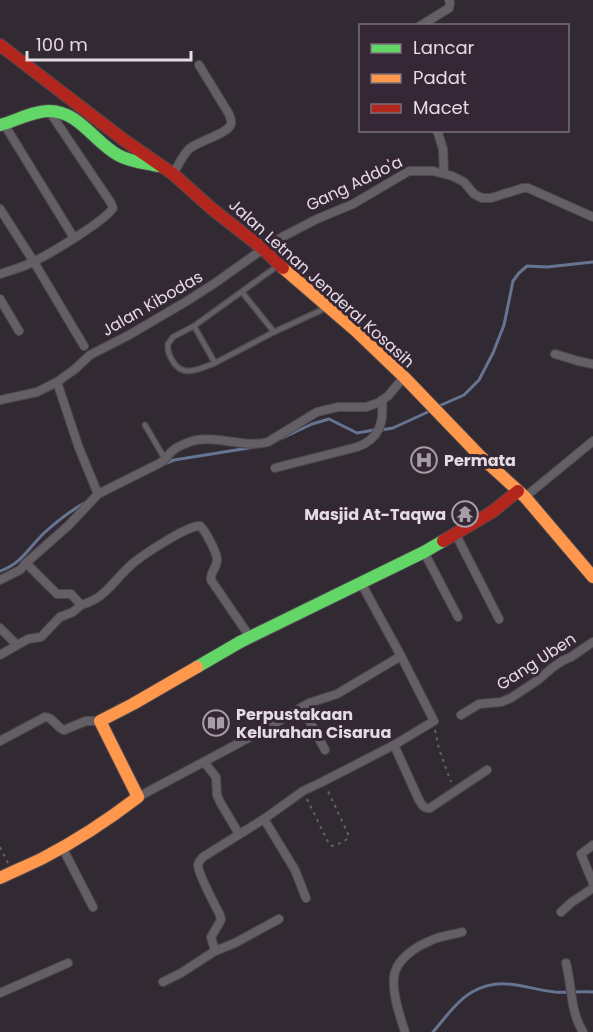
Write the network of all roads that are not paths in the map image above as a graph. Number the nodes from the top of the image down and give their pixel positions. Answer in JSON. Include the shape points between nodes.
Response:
{"nodes":[{"id":1,"x":448,"y":0,"type":"edge"},
{"id":2,"x":423,"y":24,"type":"edge"},
{"id":3,"x":0,"y":45,"type":"edge"},
{"id":4,"x":199,"y":65,"type":"dead end"},
{"id":5,"x":49,"y":111,"type":"junction"},
{"id":6,"x":2,"y":125,"type":"edge"},
{"id":7,"x":438,"y":132,"type":"edge"},
{"id":8,"x":161,"y":166,"type":"junction"},
{"id":9,"x":444,"y":173,"type":"junction"},
{"id":10,"x":172,"y":174,"type":"junction"},
{"id":11,"x":0,"y":209,"type":"edge"},
{"id":12,"x":593,"y":217,"type":"edge"},
{"id":13,"x":74,"y":238,"type":"junction"},
{"id":14,"x":262,"y":249,"type":"junction"},
{"id":15,"x":34,"y":262,"type":"junction"},
{"id":16,"x":279,"y":265,"type":"junction"},
{"id":17,"x":0,"y":274,"type":"edge"},
{"id":18,"x":242,"y":292,"type":"junction"},
{"id":19,"x":0,"y":299,"type":"edge"},
{"id":20,"x":328,"y":307,"type":"junction"},
{"id":21,"x":194,"y":326,"type":"junction"},
{"id":22,"x":19,"y":331,"type":"dead end"},
{"id":23,"x":274,"y":332,"type":"junction"},
{"id":24,"x":84,"y":346,"type":"dead end"},
{"id":25,"x":555,"y":354,"type":"dead end"},
{"id":26,"x":215,"y":363,"type":"junction"},
{"id":27,"x":593,"y":364,"type":"edge"},
{"id":28,"x":404,"y":377,"type":"junction"},
{"id":29,"x":57,"y":382,"type":"junction"},
{"id":30,"x":0,"y":400,"type":"edge"},
{"id":31,"x":382,"y":400,"type":"junction"},
{"id":32,"x":145,"y":425,"type":"dead end"},
{"id":33,"x":593,"y":441,"type":"edge"},
{"id":34,"x":166,"y":460,"type":"junction"},
{"id":35,"x":275,"y":468,"type":"dead end"},
{"id":36,"x":98,"y":494,"type":"junction"},
{"id":37,"x":522,"y":494,"type":"junction"},
{"id":38,"x":455,"y":533,"type":"junction"},
{"id":39,"x":424,"y":552,"type":"junction"},
{"id":40,"x":26,"y":562,"type":"junction"},
{"id":41,"x":593,"y":577,"type":"edge"},
{"id":42,"x":0,"y":580,"type":"edge"},
{"id":43,"x":361,"y":583,"type":"junction"},
{"id":44,"x":81,"y":606,"type":"junction"},
{"id":45,"x":458,"y":617,"type":"dead end"},
{"id":46,"x":499,"y":619,"type":"dead end"},
{"id":47,"x":0,"y":628,"type":"edge"},
{"id":48,"x":250,"y":637,"type":"junction"},
{"id":49,"x":593,"y":642,"type":"edge"},
{"id":50,"x":17,"y":645,"type":"junction"},
{"id":51,"x":0,"y":655,"type":"edge"},
{"id":52,"x":401,"y":656,"type":"junction"},
{"id":53,"x":302,"y":707,"type":"junction"},
{"id":54,"x":461,"y":715,"type":"dead end"},
{"id":55,"x":100,"y":721,"type":"junction"},
{"id":56,"x":0,"y":741,"type":"edge"},
{"id":57,"x":394,"y":745,"type":"junction"},
{"id":58,"x":325,"y":750,"type":"dead end"},
{"id":59,"x":204,"y":762,"type":"junction"},
{"id":60,"x":487,"y":770,"type":"dead end"},
{"id":61,"x":138,"y":797,"type":"junction"},
{"id":62,"x":264,"y":819,"type":"junction"},
{"id":63,"x":238,"y":834,"type":"junction"},
{"id":64,"x":593,"y":845,"type":"edge"},
{"id":65,"x":62,"y":847,"type":"junction"},
{"id":66,"x":0,"y":878,"type":"edge"},
{"id":67,"x":593,"y":883,"type":"edge"},
{"id":68,"x":593,"y":888,"type":"edge"},
{"id":69,"x":306,"y":898,"type":"dead end"},
{"id":70,"x":93,"y":907,"type":"dead end"},
{"id":71,"x":561,"y":912,"type":"dead end"},
{"id":72,"x":279,"y":919,"type":"dead end"},
{"id":73,"x":462,"y":932,"type":"dead end"},
{"id":74,"x":216,"y":951,"type":"junction"},
{"id":75,"x":68,"y":963,"type":"dead end"},
{"id":76,"x":567,"y":963,"type":"dead end"},
{"id":77,"x":163,"y":982,"type":"dead end"},
{"id":78,"x":0,"y":993,"type":"edge"},
{"id":79,"x":405,"y":1032,"type":"edge"},
{"id":80,"x":583,"y":1032,"type":"edge"}],
"edges":[{"from":1,"to":2,"type":"street","via":[[449,8]]},
{"from":3,"to":8,"type":"main road","name":"Jalan Letnan Jenderal Kosasih"},
{"from":4,"to":10,"type":"street","via":[[232,121],[226,129],[190,148]]},
{"from":5,"to":6,"type":"main road"},
{"from":5,"to":8,"type":"main road","via":[[69,116],[118,155]]},
{"from":5,"to":13,"type":"street","via":[[113,206],[110,213]]},
{"from":6,"to":13,"type":"street"},
{"from":7,"to":9,"type":"street"},
{"from":8,"to":10,"type":"main road","name":"Jalan Letnan Jenderal Kosasih"},
{"from":9,"to":12,"type":"street","name":"Gang Addo'a","via":[[464,182],[482,198],[528,188]]},
{"from":9,"to":14,"type":"street","name":"Gang Addo'a","via":[[409,171]]},
{"from":10,"to":14,"type":"main road","name":"Jalan Letnan Jenderal Kosasih"},
{"from":11,"to":15,"type":"street"},
{"from":13,"to":15,"type":"street"},
{"from":14,"to":16,"type":"main road","name":"Jalan Letnan Jenderal Kosasih"},
{"from":14,"to":29,"type":"street","name":"Jalan Kibodas","via":[[187,301],[90,355]]},
{"from":15,"to":17,"type":"street"},
{"from":15,"to":24,"type":"street"},
{"from":16,"to":18,"type":"lane"},
{"from":16,"to":20,"type":"main road","name":"Jalan Letnan Jenderal Kosasih"},
{"from":18,"to":21,"type":"lane"},
{"from":18,"to":23,"type":"lane"},
{"from":19,"to":22,"type":"street"},
{"from":20,"to":23,"type":"lane"},
{"from":20,"to":28,"type":"main road","name":"Jalan Letnan Jenderal Kosasih"},
{"from":21,"to":26,"type":"lane"},
{"from":21,"to":26,"type":"lane","via":[[168,344],[172,361],[187,372]]},
{"from":23,"to":26,"type":"lane"},
{"from":25,"to":27,"type":"street"},
{"from":28,"to":31,"type":"street"},
{"from":28,"to":37,"type":"main road","name":"Jalan Letnan Jenderal Kosasih"},
{"from":29,"to":30,"type":"street","name":"Jalan Kibodas","via":[[37,392]]},
{"from":29,"to":36,"type":"street"},
{"from":31,"to":34,"type":"street","via":[[366,407],[316,412],[262,443],[195,440],[171,452]]},
{"from":31,"to":35,"type":"street","via":[[382,423],[369,442]]},
{"from":32,"to":34,"type":"lane"},
{"from":33,"to":37,"type":"street"},
{"from":34,"to":36,"type":"street"},
{"from":36,"to":40,"type":"street"},
{"from":37,"to":38,"type":"main road"},
{"from":37,"to":41,"type":"main road","name":"Jalan Letnan Jenderal Kosasih"},
{"from":38,"to":39,"type":"main road"},
{"from":38,"to":46,"type":"street"},
{"from":39,"to":43,"type":"main road"},
{"from":39,"to":45,"type":"street"},
{"from":40,"to":42,"type":"street","via":[[20,570]]},
{"from":40,"to":44,"type":"street","via":[[55,592],[71,594]]},
{"from":43,"to":48,"type":"main road"},
{"from":43,"to":52,"type":"street"},
{"from":44,"to":48,"type":"street","via":[[103,595],[149,551],[191,527],[200,526],[217,557],[210,576]]},
{"from":44,"to":50,"type":"street","via":[[60,617],[41,638]]},
{"from":47,"to":50,"type":"street"},
{"from":48,"to":55,"type":"main road"},
{"from":49,"to":54,"type":"street","name":"Gang Uben","via":[[511,698],[479,704]]},
{"from":50,"to":51,"type":"street"},
{"from":52,"to":53,"type":"street","via":[[337,694]]},
{"from":52,"to":57,"type":"street","via":[[434,721]]},
{"from":53,"to":58,"type":"street"},
{"from":53,"to":59,"type":"street"},
{"from":55,"to":56,"type":"street","via":[[86,721],[64,730],[45,717]]},
{"from":55,"to":61,"type":"main road"},
{"from":57,"to":60,"type":"street","via":[[424,807],[430,808]]},
{"from":57,"to":62,"type":"street","via":[[303,791]]},
{"from":59,"to":61,"type":"street"},
{"from":59,"to":63,"type":"street","via":[[216,777],[217,795]]},
{"from":61,"to":65,"type":"main road"},
{"from":62,"to":63,"type":"street"},
{"from":62,"to":69,"type":"street","via":[[295,870]]},
{"from":63,"to":74,"type":"street","via":[[203,856],[198,866],[220,915],[211,937]]},
{"from":64,"to":67,"type":"street","via":[[581,854]]},
{"from":65,"to":66,"type":"main road"},
{"from":65,"to":70,"type":"street"},
{"from":68,"to":71,"type":"street"},
{"from":72,"to":74,"type":"street"},
{"from":73,"to":79,"type":"street","via":[[431,940],[403,959],[395,970],[394,984]]},
{"from":74,"to":77,"type":"street"},
{"from":75,"to":78,"type":"street"},
{"from":76,"to":80,"type":"street","via":[[573,1006]]}]}
